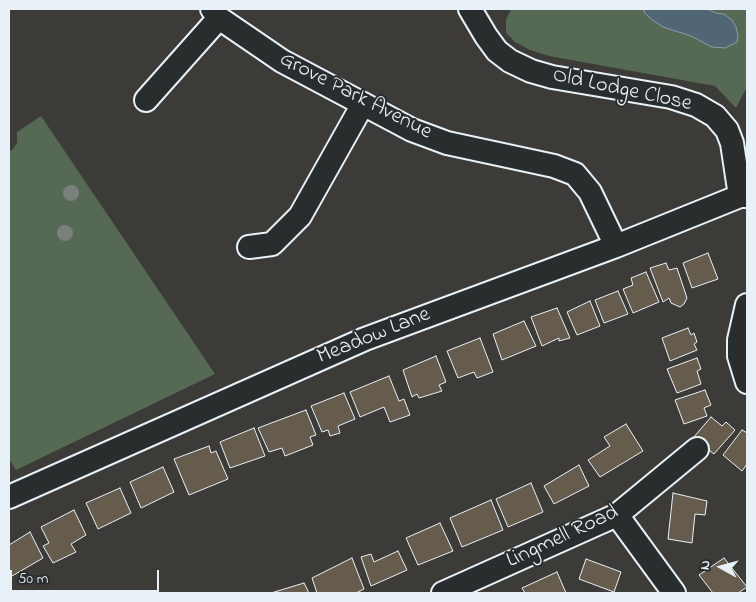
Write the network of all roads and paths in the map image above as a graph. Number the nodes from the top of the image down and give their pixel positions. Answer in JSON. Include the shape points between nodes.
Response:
{"nodes":[{"id":1,"x":470,"y":9,"type":"edge"},
{"id":2,"x":216,"y":13,"type":"edge"},
{"id":3,"x":146,"y":100,"type":"dead end"},
{"id":4,"x":363,"y":104,"type":"junction"},
{"id":5,"x":744,"y":196,"type":"edge"},
{"id":6,"x":616,"y":246,"type":"junction"},
{"id":7,"x":249,"y":247,"type":"dead end"},
{"id":8,"x":747,"y":304,"type":"edge"},
{"id":9,"x":747,"y":382,"type":"edge"},
{"id":10,"x":698,"y":449,"type":"dead end"},
{"id":11,"x":9,"y":498,"type":"edge"},
{"id":12,"x":617,"y":515,"type":"junction"},
{"id":13,"x":442,"y":593,"type":"edge"},
{"id":14,"x":674,"y":593,"type":"edge"}],
"edges":[{"from":1,"to":5,"type":"street","name":"Old Lodge Close","via":[[497,51],[510,62],[552,77],[671,97],[716,116],[732,143]]},
{"from":2,"to":3,"type":"street"},
{"from":2,"to":4,"type":"street","name":"Grove Park Avenue","via":[[282,61]]},
{"from":4,"to":6,"type":"street","name":"Grove Park Avenue","via":[[412,130],[447,143],[554,166],[575,174],[590,192]]},
{"from":4,"to":7,"type":"street","via":[[300,216],[272,244]]},
{"from":5,"to":6,"type":"street","name":"Meadow Lane"},
{"from":6,"to":11,"type":"street","name":"Meadow Lane","via":[[366,339]]},
{"from":8,"to":9,"type":"street","via":[[739,356]]},
{"from":10,"to":12,"type":"street","name":"Lingmell Road"},
{"from":12,"to":13,"type":"street","name":"Lingmell Road"},
{"from":12,"to":14,"type":"street"}]}
